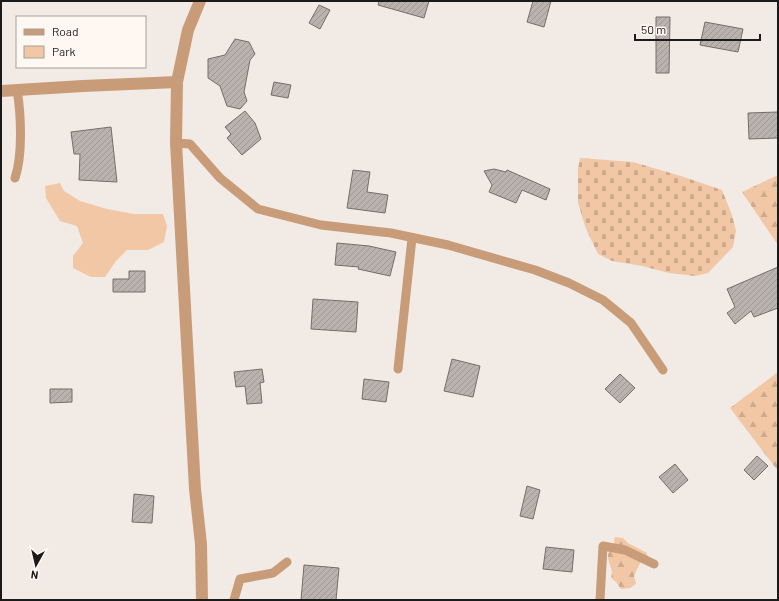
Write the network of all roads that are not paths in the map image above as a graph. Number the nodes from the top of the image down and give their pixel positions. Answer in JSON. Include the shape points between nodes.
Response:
{"nodes":[{"id":1,"x":200,"y":1,"type":"edge"},
{"id":2,"x":177,"y":82,"type":"junction"},
{"id":3,"x":17,"y":90,"type":"junction"},
{"id":4,"x":1,"y":91,"type":"edge"},
{"id":5,"x":176,"y":143,"type":"junction"},
{"id":6,"x":15,"y":178,"type":"dead end"},
{"id":7,"x":412,"y":238,"type":"junction"},
{"id":8,"x":398,"y":369,"type":"dead end"},
{"id":9,"x":663,"y":370,"type":"dead end"},
{"id":10,"x":287,"y":562,"type":"dead end"},
{"id":11,"x":654,"y":564,"type":"dead end"},
{"id":12,"x":202,"y":600,"type":"edge"},
{"id":13,"x":234,"y":600,"type":"edge"},
{"id":14,"x":600,"y":600,"type":"edge"}],
"edges":[{"from":1,"to":2,"type":"street","via":[[188,30]]},
{"from":2,"to":3,"type":"street"},
{"from":2,"to":5,"type":"street"},
{"from":3,"to":4,"type":"street"},
{"from":3,"to":6,"type":"lane","via":[[20,106],[19,166]]},
{"from":5,"to":7,"type":"lane","via":[[190,144],[220,178],[258,209],[321,225]]},
{"from":5,"to":12,"type":"street","via":[[195,489],[201,544]]},
{"from":7,"to":8,"type":"lane"},
{"from":7,"to":9,"type":"lane","via":[[448,245],[535,270],[603,300],[631,323]]},
{"from":10,"to":13,"type":"lane","via":[[273,573],[240,579]]},
{"from":11,"to":14,"type":"lane","via":[[625,550],[603,546]]}]}
